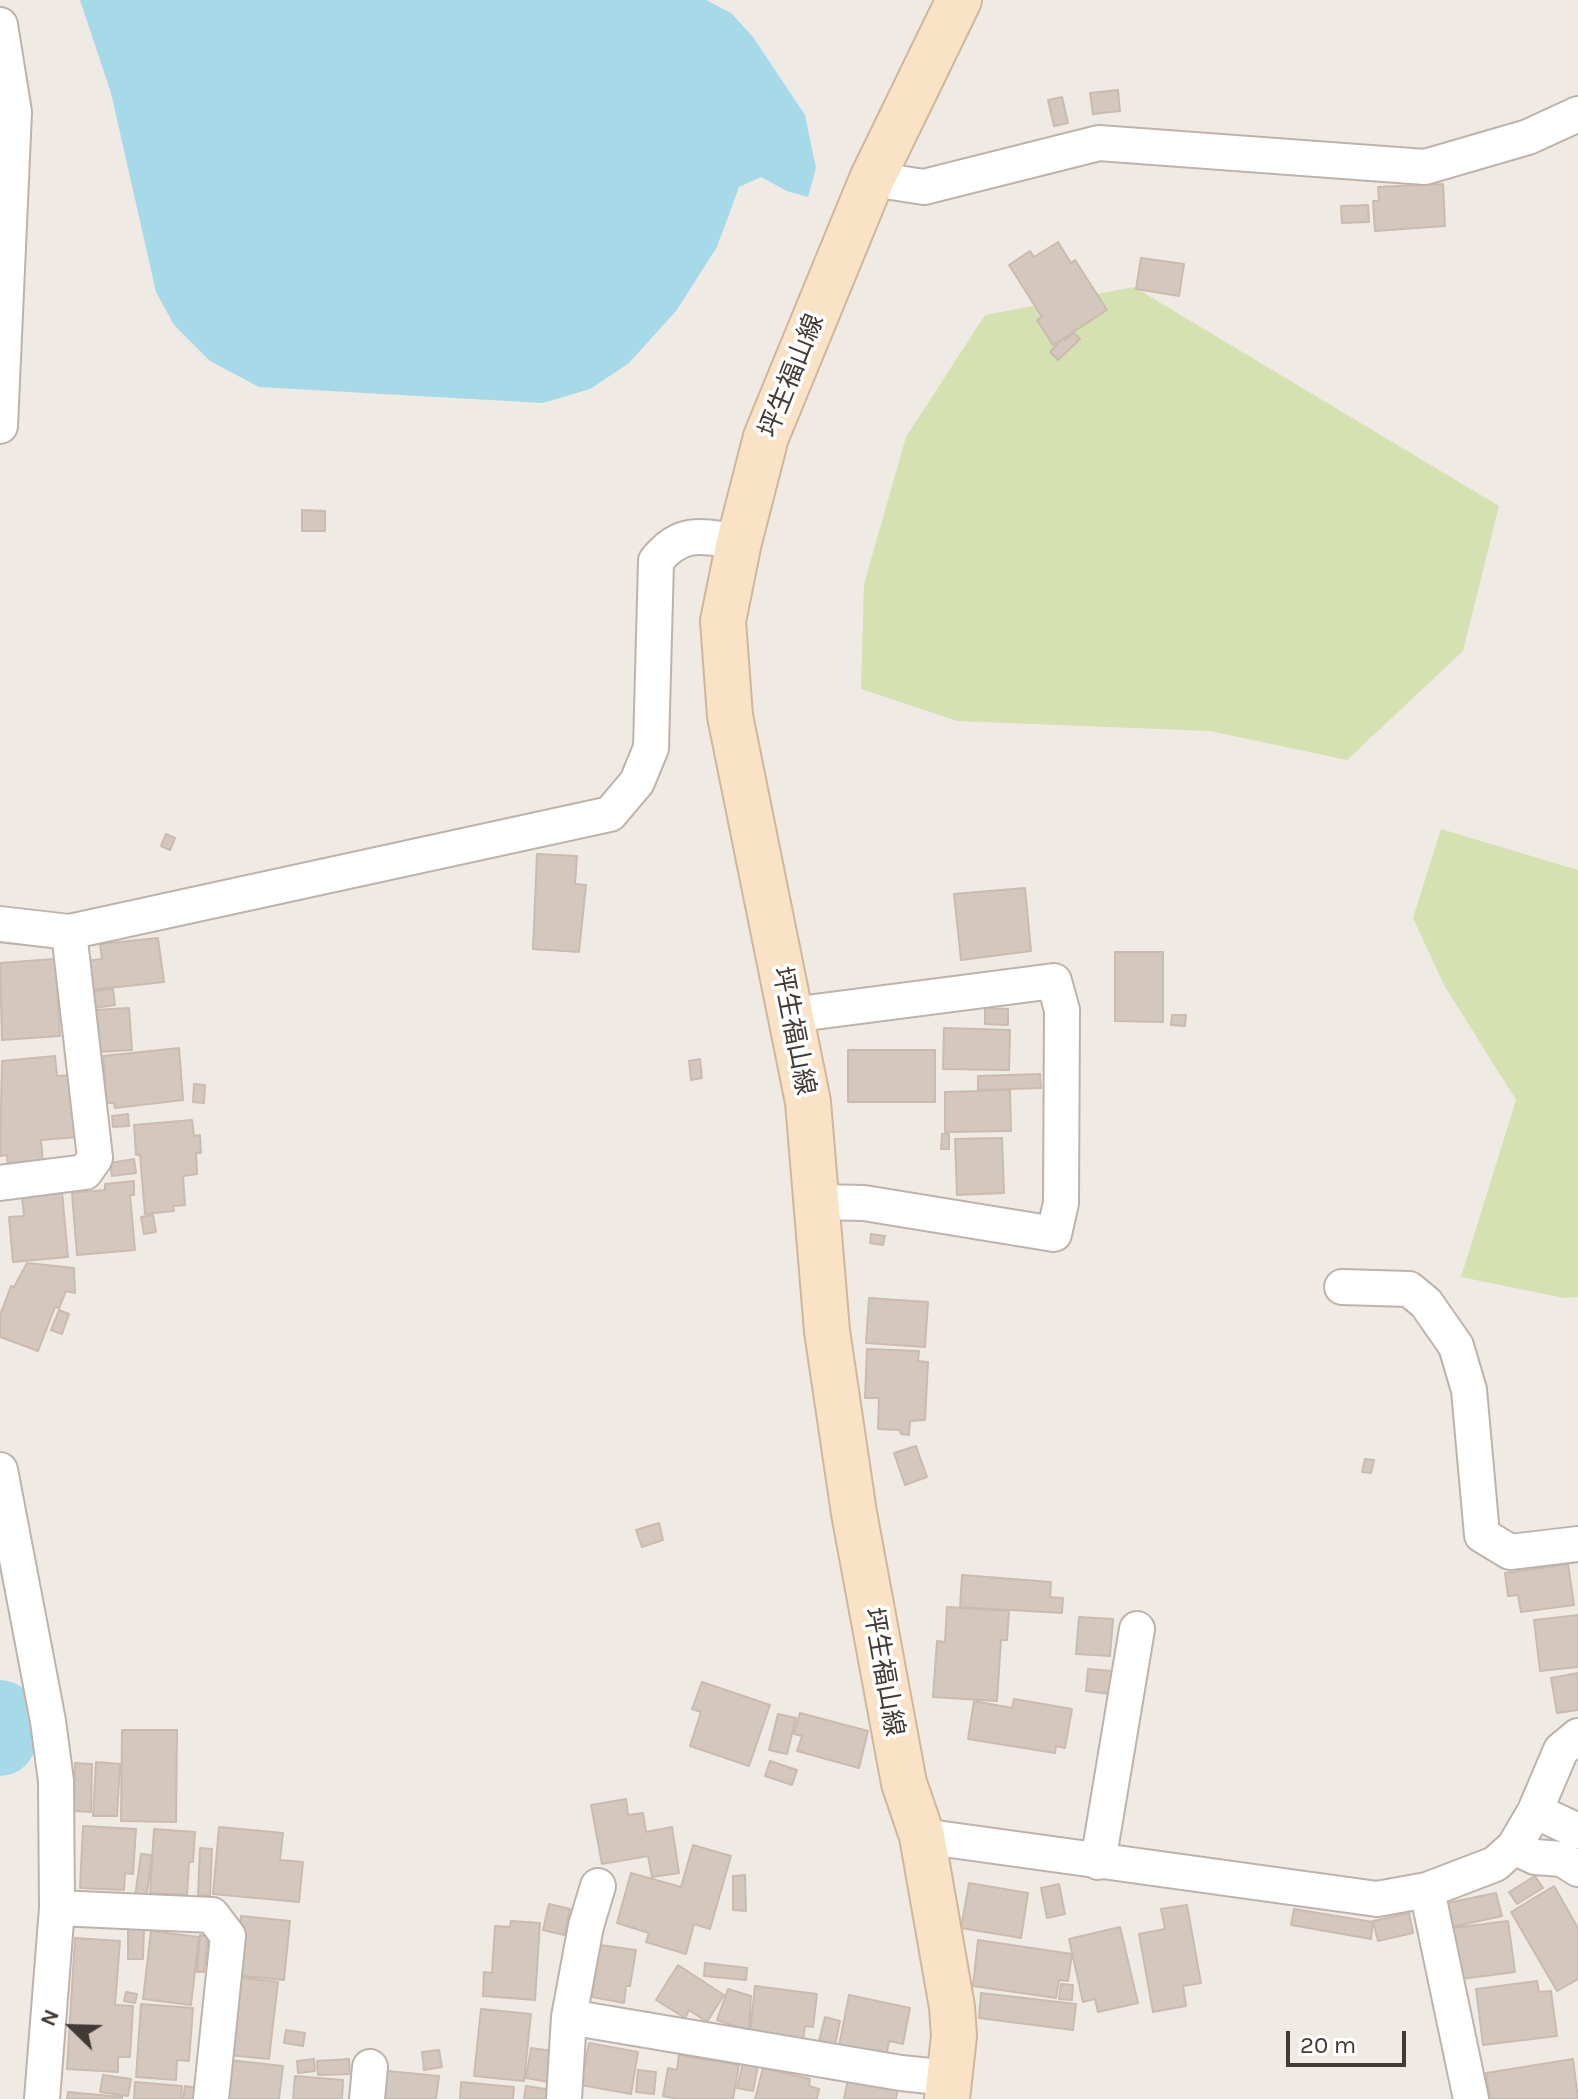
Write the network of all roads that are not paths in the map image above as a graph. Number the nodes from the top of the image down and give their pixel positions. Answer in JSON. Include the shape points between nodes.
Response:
{"nodes":[{"id":1,"x":959,"y":0,"type":"edge"},
{"id":2,"x":0,"y":25,"type":"edge"},
{"id":3,"x":1578,"y":114,"type":"edge"},
{"id":4,"x":1578,"y":135,"type":"edge"},
{"id":5,"x":1528,"y":137,"type":"junction"},
{"id":6,"x":872,"y":179,"type":"junction"},
{"id":7,"x":0,"y":426,"type":"edge"},
{"id":8,"x":739,"y":542,"type":"junction"},
{"id":9,"x":0,"y":924,"type":"edge"},
{"id":10,"x":69,"y":932,"type":"junction"},
{"id":11,"x":791,"y":1015,"type":"junction"},
{"id":12,"x":0,"y":1183,"type":"edge"},
{"id":13,"x":817,"y":1202,"type":"junction"},
{"id":14,"x":1342,"y":1287,"type":"dead end"},
{"id":15,"x":0,"y":1470,"type":"edge"},
{"id":16,"x":1578,"y":1544,"type":"edge"},
{"id":17,"x":1137,"y":1629,"type":"dead end"},
{"id":18,"x":1578,"y":1736,"type":"edge"},
{"id":19,"x":1535,"y":1811,"type":"junction"},
{"id":20,"x":1578,"y":1831,"type":"edge"},
{"id":21,"x":922,"y":1836,"type":"junction"},
{"id":22,"x":1514,"y":1847,"type":"junction"},
{"id":23,"x":1098,"y":1862,"type":"junction"},
{"id":24,"x":1578,"y":1869,"type":"edge"},
{"id":25,"x":598,"y":1886,"type":"dead end"},
{"id":26,"x":1427,"y":1890,"type":"junction"},
{"id":27,"x":57,"y":1908,"type":"junction"},
{"id":28,"x":569,"y":2017,"type":"junction"},
{"id":29,"x":948,"y":2089,"type":"edge"},
{"id":30,"x":42,"y":2099,"type":"edge"},
{"id":31,"x":211,"y":2099,"type":"edge"},
{"id":32,"x":564,"y":2099,"type":"edge"},
{"id":33,"x":1471,"y":2099,"type":"edge"}],
"edges":[{"from":1,"to":6,"type":"main road","name":"坪生福山線"},
{"from":2,"to":7,"type":"street","via":[[14,112]]},
{"from":3,"to":5,"type":"street"},
{"from":4,"to":5,"type":"street","via":[[1536,150]]},
{"from":5,"to":6,"type":"street","via":[[1425,167],[1099,143],[924,187]]},
{"from":6,"to":8,"type":"main road","name":"坪生福山線","via":[[766,437]]},
{"from":8,"to":10,"type":"street","via":[[696,534],[666,548],[656,561],[651,748],[637,782],[610,814]]},
{"from":8,"to":11,"type":"main road","name":"坪生福山線","via":[[723,621],[730,716]]},
{"from":9,"to":10,"type":"street"},
{"from":10,"to":12,"type":"street","via":[[95,1158],[85,1172]]},
{"from":11,"to":13,"type":"main road","name":"坪生福山線","via":[[808,1102]]},
{"from":11,"to":13,"type":"street","via":[[1054,981],[1062,1010],[1061,1203],[1054,1234],[864,1203]]},
{"from":13,"to":21,"type":"main road","name":"坪生福山線","via":[[827,1331],[854,1513],[904,1783]]},
{"from":14,"to":16,"type":"street","via":[[1409,1289],[1426,1303],[1456,1346],[1469,1390],[1482,1535],[1510,1552]]},
{"from":15,"to":27,"type":"street","via":[[56,1781]]},
{"from":17,"to":23,"type":"street"},
{"from":18,"to":19,"type":"street","via":[[1561,1750]]},
{"from":19,"to":20,"type":"street"},
{"from":19,"to":22,"type":"street"},
{"from":21,"to":23,"type":"street"},
{"from":21,"to":29,"type":"main road","name":"坪生福山線","via":[[952,2007]]},
{"from":22,"to":24,"type":"street","via":[[1535,1857],[1562,1859]]},
{"from":22,"to":26,"type":"street","via":[[1495,1864]]},
{"from":23,"to":26,"type":"street","via":[[1377,1899]]},
{"from":25,"to":28,"type":"street"},
{"from":26,"to":33,"type":"street"},
{"from":27,"to":30,"type":"street"},
{"from":27,"to":31,"type":"street","via":[[212,1915],[228,1936]]},
{"from":28,"to":29,"type":"street","via":[[901,2073]]},
{"from":28,"to":32,"type":"street"}]}
